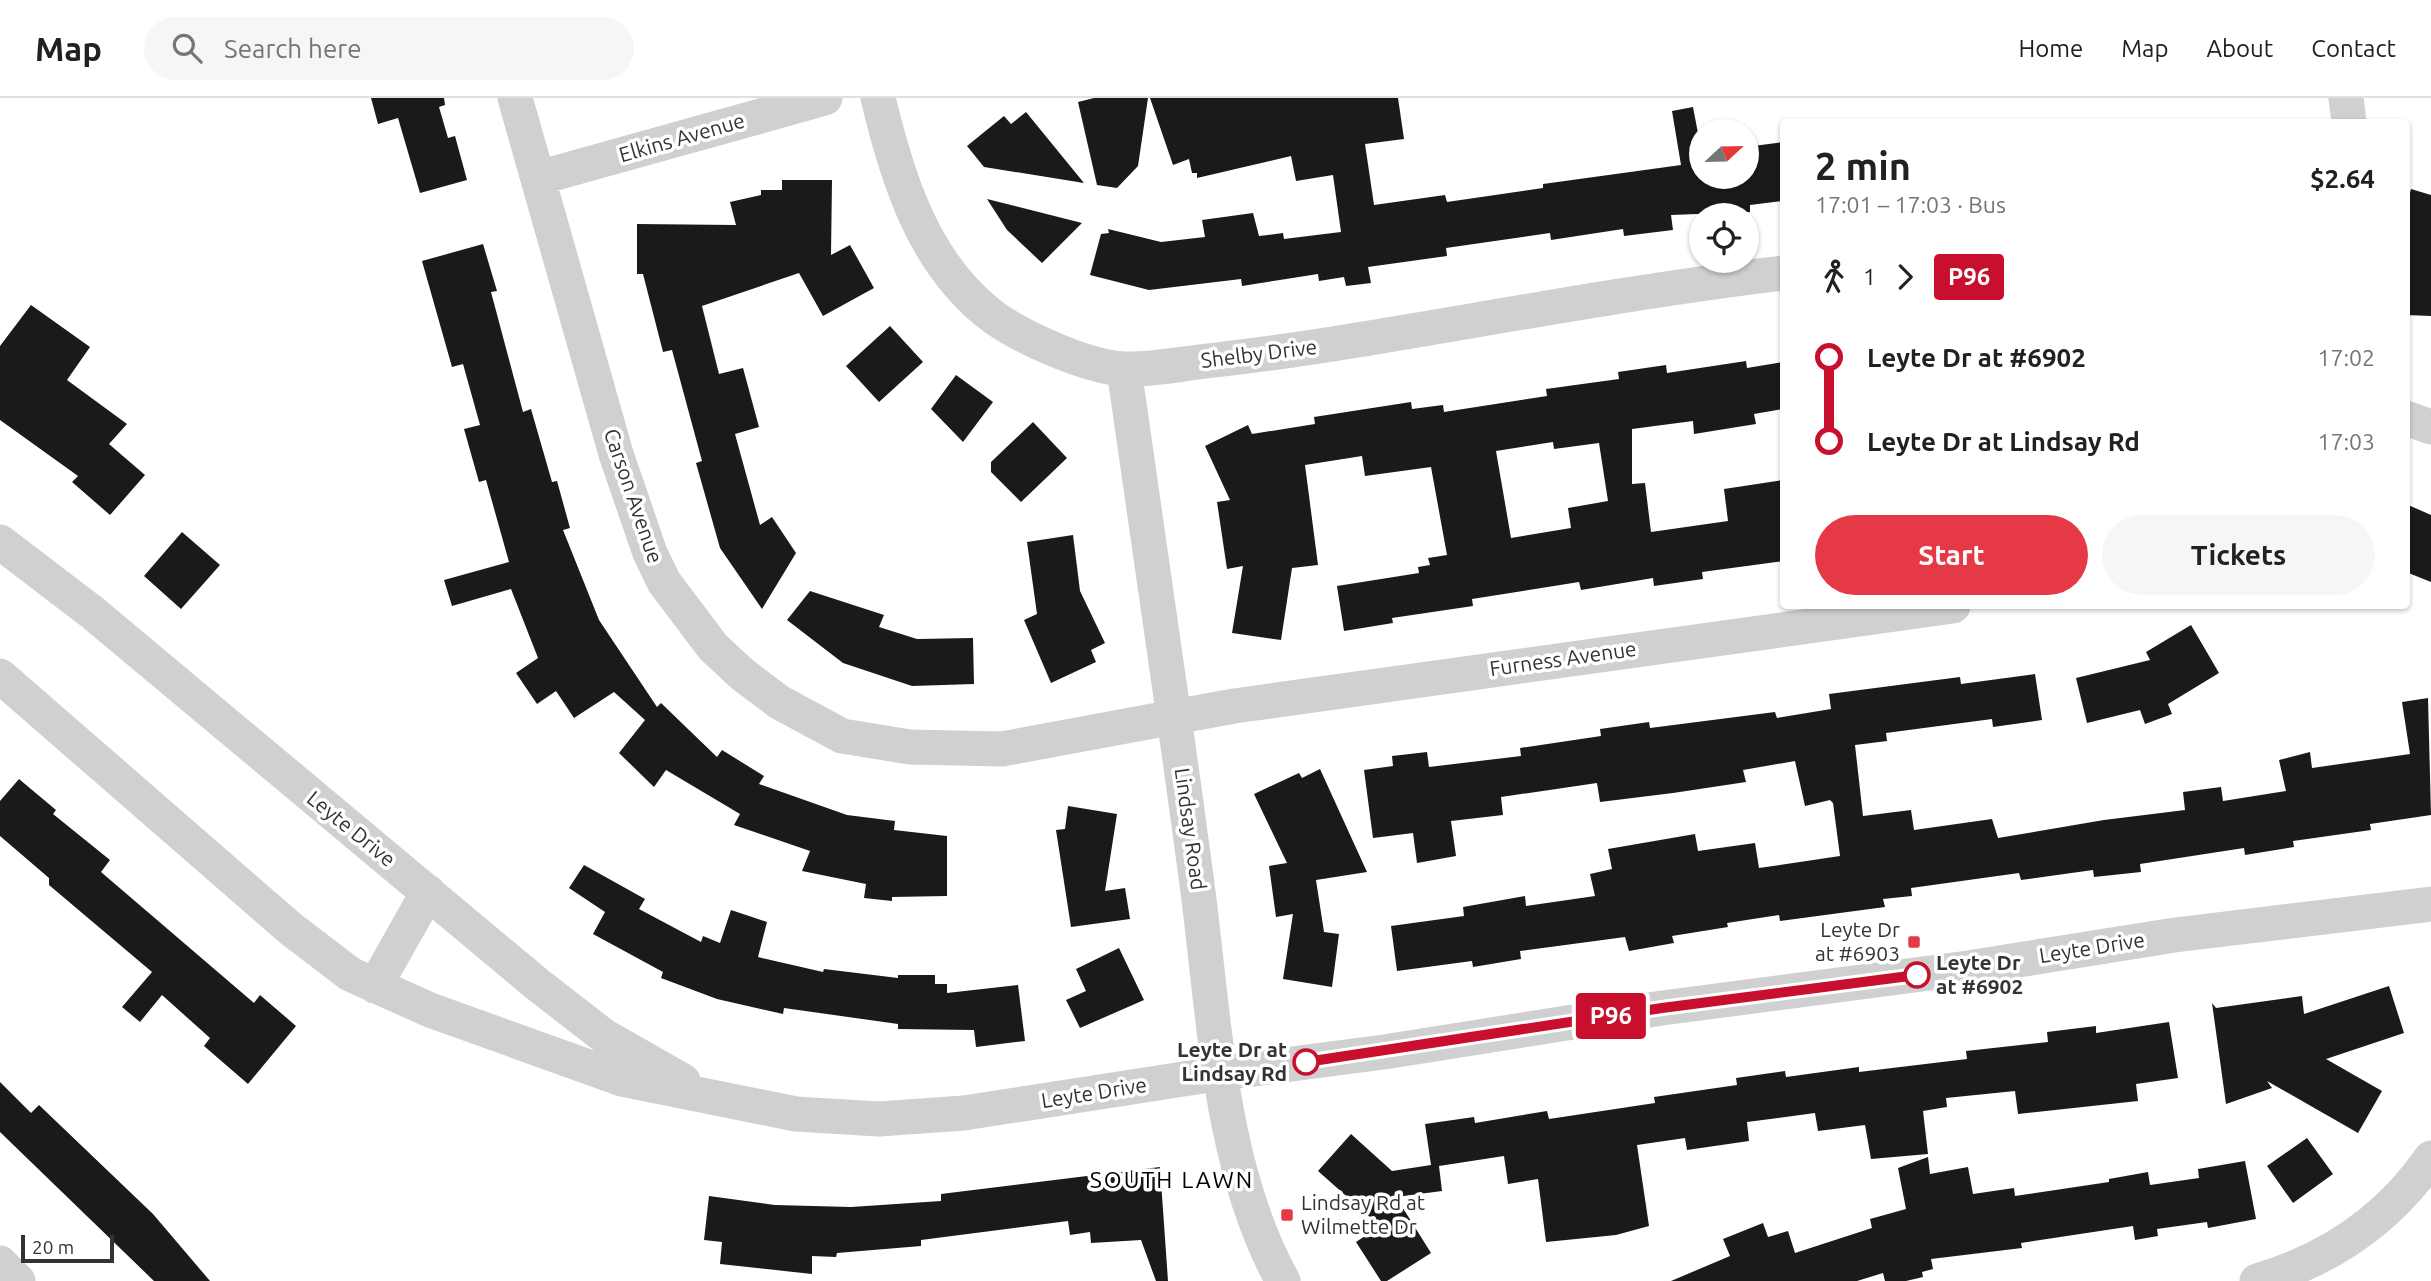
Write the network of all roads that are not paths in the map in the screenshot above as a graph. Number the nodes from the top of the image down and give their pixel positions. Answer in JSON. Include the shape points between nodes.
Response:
{"nodes":[{"id":1,"x":515,"y":98,"type":"edge"},
{"id":2,"x":825,"y":98,"type":"edge"},
{"id":3,"x":878,"y":98,"type":"edge"},
{"id":4,"x":2346,"y":98,"type":"edge"},
{"id":5,"x":2349,"y":119,"type":"edge"},
{"id":6,"x":538,"y":178,"type":"junction"},
{"id":7,"x":1780,"y":274,"type":"edge"},
{"id":8,"x":1124,"y":369,"type":"junction"},
{"id":9,"x":2410,"y":419,"type":"edge"},
{"id":10,"x":2431,"y":427,"type":"edge"},
{"id":11,"x":0,"y":542,"type":"edge"},
{"id":12,"x":1931,"y":609,"type":"edge"},
{"id":13,"x":0,"y":676,"type":"edge"},
{"id":14,"x":1175,"y":719,"type":"junction"},
{"id":15,"x":428,"y":892,"type":"junction"},
{"id":16,"x":2431,"y":904,"type":"edge"},
{"id":17,"x":375,"y":986,"type":"junction"},
{"id":18,"x":1222,"y":1073,"type":"junction"},
{"id":19,"x":713,"y":1098,"type":"junction"},
{"id":20,"x":2431,"y":1158,"type":"edge"},
{"id":21,"x":0,"y":1263,"type":"edge"},
{"id":22,"x":18,"y":1281,"type":"edge"},
{"id":23,"x":1283,"y":1281,"type":"edge"},
{"id":24,"x":2257,"y":1281,"type":"edge"}],
"edges":[{"from":1,"to":6,"type":"street","name":"Carson Avenue"},
{"from":2,"to":6,"type":"street","name":"Elkins Avenue"},
{"from":3,"to":8,"type":"street","name":"Shelby Drive","via":[[913,212],[959,286],[1007,325],[1072,354]]},
{"from":4,"to":5,"type":"street"},
{"from":6,"to":14,"type":"street","name":"Carson Avenue","via":[[616,454],[650,554],[675,599],[713,647],[742,674],[823,727],[889,746],[1002,749]]},
{"from":7,"to":8,"type":"street","name":"Shelby Drive","via":[[1287,352]]},
{"from":8,"to":14,"type":"street","name":"Lindsay Road"},
{"from":9,"to":10,"type":"street"},
{"from":11,"to":15,"type":"street","name":"Leyte Drive","via":[[93,613]]},
{"from":12,"to":14,"type":"street","name":"Furness Avenue","via":[[1234,706]]},
{"from":13,"to":17,"type":"street","name":"Leyte Drive","via":[[291,929],[350,974]]},
{"from":14,"to":18,"type":"street","name":"Lindsay Road"},
{"from":15,"to":17,"type":"street"},
{"from":15,"to":19,"type":"street","name":"Leyte Drive","via":[[604,1037]]},
{"from":16,"to":18,"type":"street","name":"Leyte Drive","via":[[2175,935]]},
{"from":17,"to":19,"type":"street","name":"Leyte Drive","via":[[610,1075]]},
{"from":18,"to":19,"type":"street","name":"Leyte Drive","via":[[964,1114],[879,1119],[796,1114]]},
{"from":18,"to":23,"type":"street","name":"Lindsay Road","via":[[1247,1191],[1264,1243]]},
{"from":20,"to":24,"type":"street","via":[[2374,1222],[2325,1255]]},
{"from":21,"to":22,"type":"street"}]}
